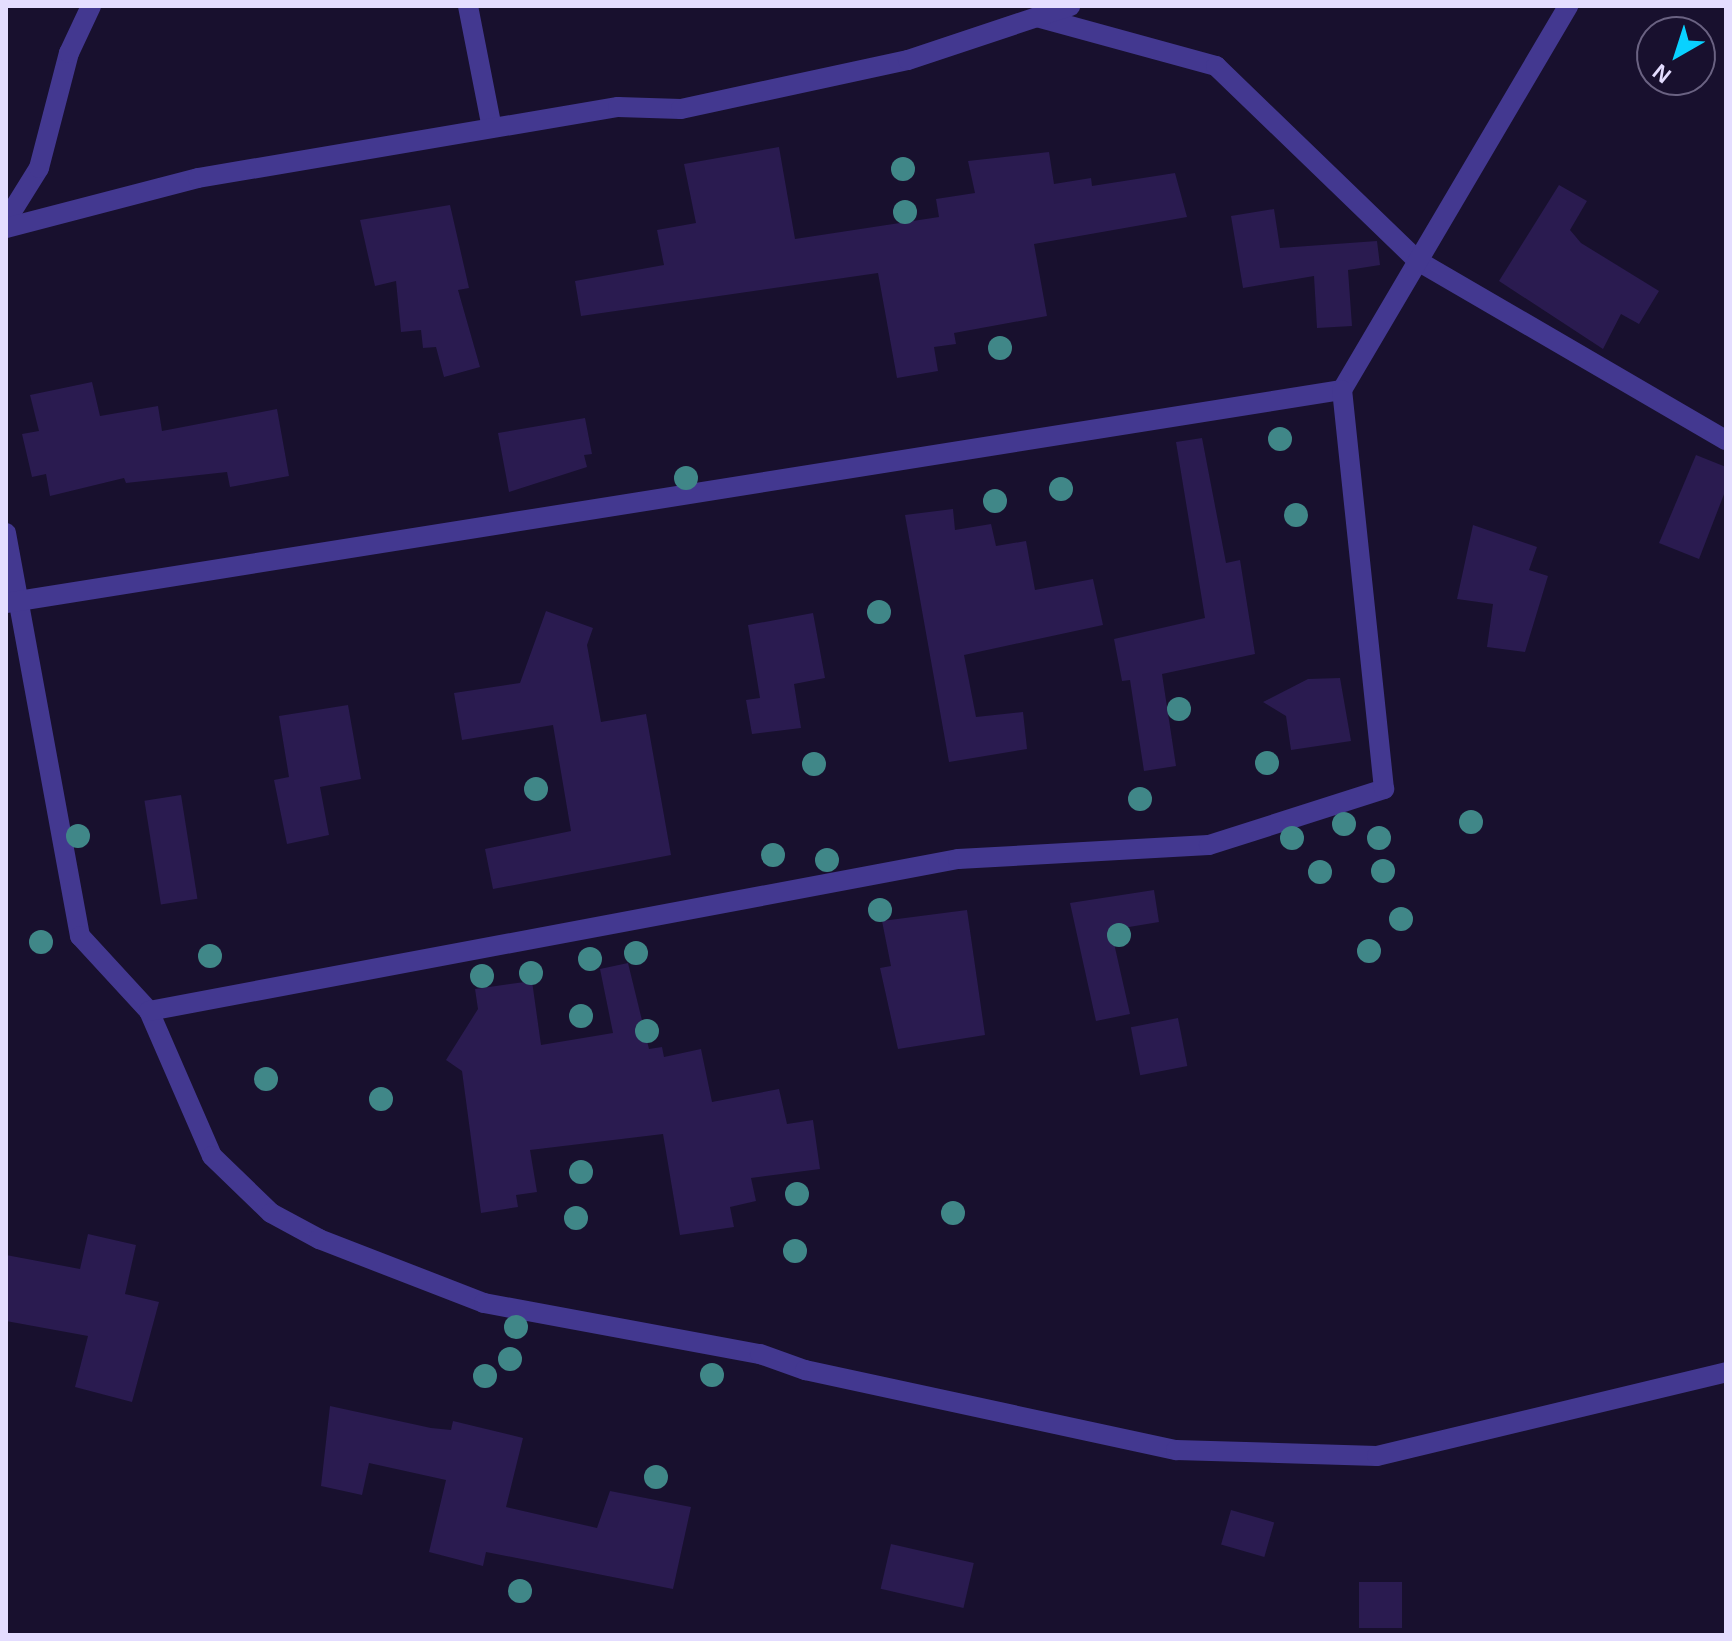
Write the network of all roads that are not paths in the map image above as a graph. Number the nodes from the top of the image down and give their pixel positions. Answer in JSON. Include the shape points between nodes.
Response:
{"nodes":[{"id":1,"x":91,"y":6,"type":"edge"},
{"id":2,"x":468,"y":6,"type":"edge"},
{"id":3,"x":1070,"y":6,"type":"edge"},
{"id":4,"x":1568,"y":6,"type":"edge"},
{"id":5,"x":1037,"y":17,"type":"junction"},
{"id":6,"x":492,"y":128,"type":"junction"},
{"id":7,"x":6,"y":221,"type":"edge"},
{"id":8,"x":6,"y":228,"type":"edge"},
{"id":9,"x":1418,"y":261,"type":"junction"},
{"id":10,"x":1342,"y":390,"type":"junction"},
{"id":11,"x":1726,"y":440,"type":"edge"},
{"id":12,"x":6,"y":533,"type":"edge"},
{"id":13,"x":12,"y":602,"type":"edge"},
{"id":14,"x":149,"y":1011,"type":"junction"},
{"id":15,"x":1726,"y":1372,"type":"edge"}],
"edges":[{"from":1,"to":7,"type":"street","via":[[69,53],[39,168]]},
{"from":2,"to":6,"type":"street"},
{"from":3,"to":5,"type":"street"},
{"from":4,"to":9,"type":"street"},
{"from":5,"to":6,"type":"street","via":[[908,60],[681,109],[618,107]]},
{"from":5,"to":9,"type":"street","via":[[1216,66]]},
{"from":6,"to":8,"type":"street","via":[[198,178]]},
{"from":9,"to":10,"type":"street"},
{"from":9,"to":11,"type":"street"},
{"from":10,"to":13,"type":"street"},
{"from":10,"to":14,"type":"street","via":[[1384,789],[1209,845],[958,859]]},
{"from":12,"to":13,"type":"street"},
{"from":13,"to":14,"type":"street","via":[[80,936]]},
{"from":14,"to":15,"type":"street","via":[[212,1156],[233,1183],[319,1239],[484,1303],[760,1354],[805,1370],[1176,1450],[1377,1456]]}]}
